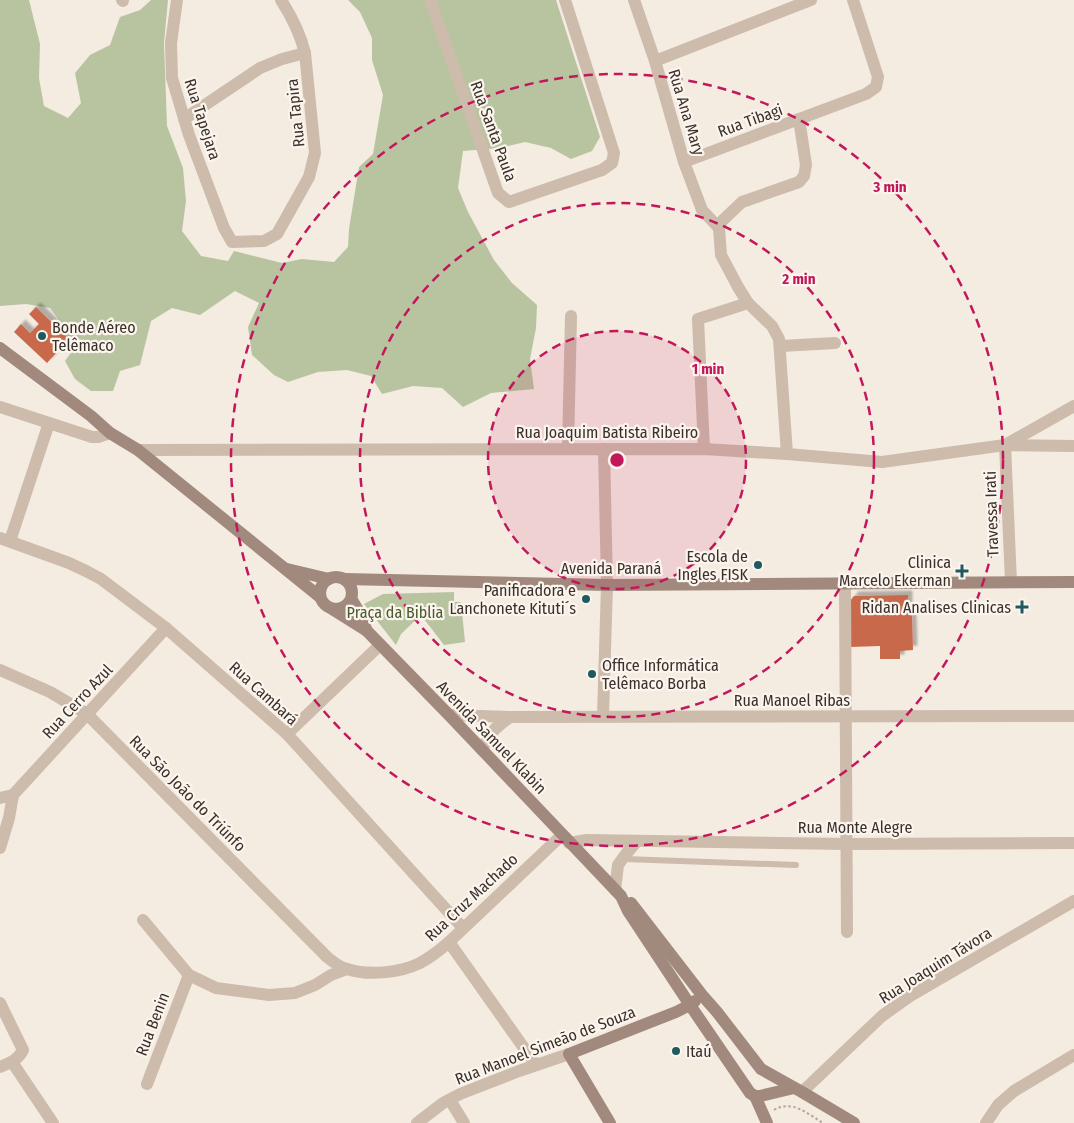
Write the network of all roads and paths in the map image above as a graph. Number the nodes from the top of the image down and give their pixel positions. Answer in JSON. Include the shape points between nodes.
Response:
{"nodes":[{"id":1,"x":177,"y":0,"type":"edge"},
{"id":2,"x":281,"y":0,"type":"edge"},
{"id":3,"x":430,"y":0,"type":"edge"},
{"id":4,"x":564,"y":0,"type":"edge"},
{"id":5,"x":634,"y":0,"type":"edge"},
{"id":6,"x":810,"y":0,"type":"edge"},
{"id":7,"x":853,"y":0,"type":"edge"},
{"id":8,"x":305,"y":53,"type":"junction"},
{"id":9,"x":654,"y":61,"type":"junction"},
{"id":10,"x":184,"y":119,"type":"junction"},
{"id":11,"x":799,"y":119,"type":"junction"},
{"id":12,"x":684,"y":162,"type":"junction"},
{"id":13,"x":721,"y":225,"type":"junction"},
{"id":14,"x":232,"y":242,"type":"joint"},
{"id":15,"x":748,"y":303,"type":"junction"},
{"id":16,"x":571,"y":316,"type":"dead end"},
{"id":17,"x":836,"y":343,"type":"dead end"},
{"id":18,"x":781,"y":346,"type":"junction"},
{"id":19,"x":0,"y":348,"type":"edge"},
{"id":20,"x":1074,"y":406,"type":"edge"},
{"id":21,"x":0,"y":407,"type":"edge"},
{"id":22,"x":49,"y":423,"type":"junction"},
{"id":23,"x":110,"y":433,"type":"junction"},
{"id":24,"x":1005,"y":445,"type":"junction"},
{"id":25,"x":1074,"y":446,"type":"edge"},
{"id":26,"x":568,"y":448,"type":"junction"},
{"id":27,"x":604,"y":449,"type":"junction"},
{"id":28,"x":704,"y":449,"type":"junction"},
{"id":29,"x":138,"y":450,"type":"junction"},
{"id":30,"x":787,"y":454,"type":"junction"},
{"id":31,"x":5,"y":540,"type":"edge"},
{"id":32,"x":282,"y":567,"type":"junction"},
{"id":33,"x":329,"y":578,"type":"junction"},
{"id":34,"x":345,"y":579,"type":"junction"},
{"id":35,"x":387,"y":581,"type":"junction"},
{"id":36,"x":1011,"y":582,"type":"junction"},
{"id":37,"x":1074,"y":582,"type":"edge"},
{"id":38,"x":845,"y":583,"type":"junction"},
{"id":39,"x":607,"y":585,"type":"junction"},
{"id":40,"x":320,"y":597,"type":"junction"},
{"id":41,"x":352,"y":597,"type":"junction"},
{"id":42,"x":332,"y":609,"type":"junction"},
{"id":43,"x":166,"y":628,"type":"junction"},
{"id":44,"x":367,"y":631,"type":"junction"},
{"id":45,"x":380,"y":645,"type":"junction"},
{"id":46,"x":0,"y":670,"type":"edge"},
{"id":47,"x":87,"y":714,"type":"junction"},
{"id":48,"x":449,"y":715,"type":"junction"},
{"id":49,"x":603,"y":716,"type":"junction"},
{"id":50,"x":846,"y":716,"type":"junction"},
{"id":51,"x":1074,"y":716,"type":"edge"},
{"id":52,"x":510,"y":717,"type":"junction"},
{"id":53,"x":287,"y":734,"type":"junction"},
{"id":54,"x":482,"y":750,"type":"junction"},
{"id":55,"x":13,"y":795,"type":"junction"},
{"id":56,"x":0,"y":798,"type":"edge"},
{"id":57,"x":565,"y":839,"type":"junction"},
{"id":58,"x":636,"y":842,"type":"junction"},
{"id":59,"x":1074,"y":843,"type":"edge"},
{"id":60,"x":847,"y":844,"type":"junction"},
{"id":61,"x":0,"y":846,"type":"edge"},
{"id":62,"x":622,"y":859,"type":"junction"},
{"id":63,"x":796,"y":865,"type":"dead end"},
{"id":64,"x":618,"y":893,"type":"junction"},
{"id":65,"x":1074,"y":901,"type":"edge"},
{"id":66,"x":143,"y":920,"type":"dead end"},
{"id":67,"x":463,"y":928,"type":"junction"},
{"id":68,"x":847,"y":932,"type":"dead end"},
{"id":69,"x":449,"y":942,"type":"junction"},
{"id":70,"x":342,"y":967,"type":"junction"},
{"id":71,"x":189,"y":975,"type":"junction"},
{"id":72,"x":702,"y":995,"type":"junction"},
{"id":73,"x":0,"y":1003,"type":"edge"},
{"id":74,"x":690,"y":1005,"type":"junction"},
{"id":75,"x":569,"y":1054,"type":"junction"},
{"id":76,"x":1074,"y":1054,"type":"edge"},
{"id":77,"x":12,"y":1062,"type":"junction"},
{"id":78,"x":536,"y":1065,"type":"junction"},
{"id":79,"x":0,"y":1067,"type":"edge"},
{"id":80,"x":761,"y":1069,"type":"junction"},
{"id":81,"x":147,"y":1084,"type":"dead end"},
{"id":82,"x":798,"y":1090,"type":"junction"},
{"id":83,"x":757,"y":1096,"type":"junction"},
{"id":84,"x":450,"y":1100,"type":"junction"},
{"id":85,"x":769,"y":1118,"type":"edge"},
{"id":86,"x":53,"y":1123,"type":"edge"},
{"id":87,"x":417,"y":1123,"type":"edge"},
{"id":88,"x":464,"y":1123,"type":"edge"},
{"id":89,"x":610,"y":1123,"type":"edge"},
{"id":90,"x":823,"y":1123,"type":"edge"},
{"id":91,"x":854,"y":1123,"type":"edge"},
{"id":92,"x":986,"y":1123,"type":"edge"}],
"edges":[{"from":1,"to":10,"type":"street","name":"Rua Tapejara","via":[[171,43],[172,78]]},
{"from":2,"to":8,"type":"street","name":"Rua Tapira","via":[[301,37]]},
{"from":3,"to":4,"type":"street","name":"Rua Santa Paula","via":[[498,193],[508,202],[602,170],[612,163],[614,153]]},
{"from":5,"to":9,"type":"street","name":"Rua Ana Mary"},
{"from":6,"to":9,"type":"street"},
{"from":7,"to":11,"type":"street","name":"Rua Tibagi","via":[[878,77],[876,87],[866,94]]},
{"from":8,"to":10,"type":"street","via":[[260,68]]},
{"from":8,"to":14,"type":"street","name":"Rua Tapira","via":[[315,153],[309,177],[277,234],[264,241]]},
{"from":9,"to":12,"type":"street","name":"Rua Ana Mary"},
{"from":10,"to":14,"type":"street","name":"Rua Tapejara"},
{"from":11,"to":12,"type":"street","name":"Rua Tibagi"},
{"from":11,"to":13,"type":"street","name":"Rua Tibagi","via":[[806,165],[804,176],[799,182],[742,202]]},
{"from":12,"to":13,"type":"street","name":"Rua Ana Mary","via":[[702,210]]},
{"from":13,"to":15,"type":"street","via":[[721,255]]},
{"from":15,"to":18,"type":"street","via":[[772,326]]},
{"from":15,"to":28,"type":"street","via":[[698,319]]},
{"from":16,"to":26,"type":"street"},
{"from":17,"to":18,"type":"street"},
{"from":18,"to":30,"type":"street"},
{"from":19,"to":23,"type":"main road"},
{"from":20,"to":24,"type":"street"},
{"from":21,"to":22,"type":"street"},
{"from":22,"to":23,"type":"street","via":[[92,437]]},
{"from":22,"to":31,"type":"street"},
{"from":23,"to":29,"type":"main road"},
{"from":24,"to":25,"type":"street","name":"Rua Joaquim Batista Ribeiro"},
{"from":24,"to":30,"type":"street","name":"Rua Joaquim Batista Ribeiro","via":[[882,462]]},
{"from":24,"to":36,"type":"street","name":"Travessa Irati"},
{"from":26,"to":27,"type":"street","name":"Rua Joaquim Batista Ribeiro"},
{"from":26,"to":29,"type":"street","name":"Rua Joaquim Batista Ribeiro"},
{"from":27,"to":28,"type":"street","name":"Rua Joaquim Batista Ribeiro"},
{"from":27,"to":39,"type":"street"},
{"from":28,"to":30,"type":"street","name":"Rua Joaquim Batista Ribeiro"},
{"from":29,"to":32,"type":"main road"},
{"from":31,"to":43,"type":"street","name":"Rua Cambará","via":[[101,579]]},
{"from":32,"to":33,"type":"main road"},
{"from":32,"to":40,"type":"main road"},
{"from":33,"to":34,"type":"main road"},
{"from":33,"to":40,"type":"main road","via":[[321,586]]},
{"from":34,"to":35,"type":"main road","name":"Avenida Paraná"},
{"from":34,"to":41,"type":"main road","via":[[352,588]]},
{"from":35,"to":39,"type":"main road","name":"Avenida Paraná"},
{"from":35,"to":41,"type":"main road","name":"Avenida Paraná"},
{"from":36,"to":37,"type":"main road","name":"Avenida Paraná"},
{"from":36,"to":38,"type":"main road","name":"Avenida Paraná"},
{"from":38,"to":39,"type":"main road","name":"Avenida Paraná"},
{"from":38,"to":50,"type":"street"},
{"from":39,"to":49,"type":"street"},
{"from":40,"to":42,"type":"main road","via":[[326,607]]},
{"from":41,"to":42,"type":"main road","via":[[343,608]]},
{"from":41,"to":44,"type":"main road"},
{"from":42,"to":44,"type":"main road","name":"Avenida Samuel Klabin"},
{"from":43,"to":47,"type":"street","name":"Rua Cerro Azul"},
{"from":43,"to":53,"type":"street","name":"Rua Cambará"},
{"from":44,"to":45,"type":"main road","name":"Avenida Samuel Klabin"},
{"from":45,"to":48,"type":"main road","name":"Avenida Samuel Klabin"},
{"from":45,"to":53,"type":"street"},
{"from":46,"to":47,"type":"street","name":"Rua São João do Triúnfo","via":[[50,692]]},
{"from":47,"to":55,"type":"street","name":"Rua Cerro Azul"},
{"from":47,"to":70,"type":"street","name":"Rua São João do Triúnfo","via":[[327,957]]},
{"from":48,"to":52,"type":"street","name":"Rua Manoel Ribas"},
{"from":48,"to":54,"type":"main road","name":"Avenida Samuel Klabin"},
{"from":49,"to":50,"type":"street","name":"Rua Manoel Ribas"},
{"from":49,"to":52,"type":"street","name":"Rua Manoel Ribas"},
{"from":50,"to":51,"type":"street","name":"Rua Manoel Ribas"},
{"from":50,"to":60,"type":"street"},
{"from":52,"to":54,"type":"street","via":[[495,727]]},
{"from":53,"to":67,"type":"street","name":"Rua Cambará"},
{"from":54,"to":57,"type":"main road","name":"Avenida Samuel Klabin"},
{"from":55,"to":56,"type":"street"},
{"from":55,"to":61,"type":"street"},
{"from":57,"to":58,"type":"street","name":"Rua Monte Alegre"},
{"from":57,"to":64,"type":"main road","name":"Avenida Samuel Klabin"},
{"from":57,"to":67,"type":"street","name":"Rua Cruz Machado"},
{"from":58,"to":60,"type":"street","name":"Rua Monte Alegre"},
{"from":58,"to":62,"type":"street"},
{"from":59,"to":60,"type":"street","name":"Rua Monte Alegre"},
{"from":60,"to":68,"type":"street"},
{"from":62,"to":63,"type":"lane"},
{"from":62,"to":64,"type":"street","via":[[618,866]]},
{"from":64,"to":72,"type":"main road","name":"Avenida Samuel Klabin","via":[[633,905]]},
{"from":64,"to":74,"type":"main road","name":"Avenida Samuel Klabin"},
{"from":65,"to":82,"type":"street","name":"Rua Joaquim Távora","via":[[910,996],[882,1016]]},
{"from":66,"to":71,"type":"street"},
{"from":67,"to":69,"type":"street","name":"Rua Cruz Machado"},
{"from":69,"to":70,"type":"street","name":"Rua Cruz Machado","via":[[418,964],[402,969],[384,973]]},
{"from":69,"to":78,"type":"street"},
{"from":70,"to":71,"type":"street","via":[[315,985],[295,993],[269,995],[216,988]]},
{"from":71,"to":81,"type":"street","name":"Rua Benin"},
{"from":72,"to":74,"type":"main road","name":"Rua Manoel Simeão de Souza"},
{"from":72,"to":80,"type":"main road","name":"Avenida Samuel Klabin"},
{"from":73,"to":77,"type":"street","via":[[24,1050]]},
{"from":74,"to":75,"type":"main road","name":"Rua Manoel Simeão de Souza"},
{"from":74,"to":83,"type":"main road","name":"Avenida Samuel Klabin","via":[[750,1093]]},
{"from":75,"to":78,"type":"street","name":"Rua Manoel Simeão de Souza"},
{"from":75,"to":89,"type":"main road"},
{"from":76,"to":92,"type":"street","via":[[1014,1091],[998,1105]]},
{"from":77,"to":79,"type":"street"},
{"from":77,"to":86,"type":"street"},
{"from":78,"to":84,"type":"street","name":"Rua Manoel Simeão de Souza"},
{"from":80,"to":82,"type":"main road"},
{"from":80,"to":83,"type":"main road","via":[[764,1088]]},
{"from":82,"to":83,"type":"main road"},
{"from":82,"to":91,"type":"main road"},
{"from":83,"to":85,"type":"main road"},
{"from":84,"to":87,"type":"street","name":"Rua Manoel Simeão de Souza"},
{"from":84,"to":88,"type":"street"},
{"from":85,"to":90,"type":"path","via":[[775,1109],[789,1105]]}]}
